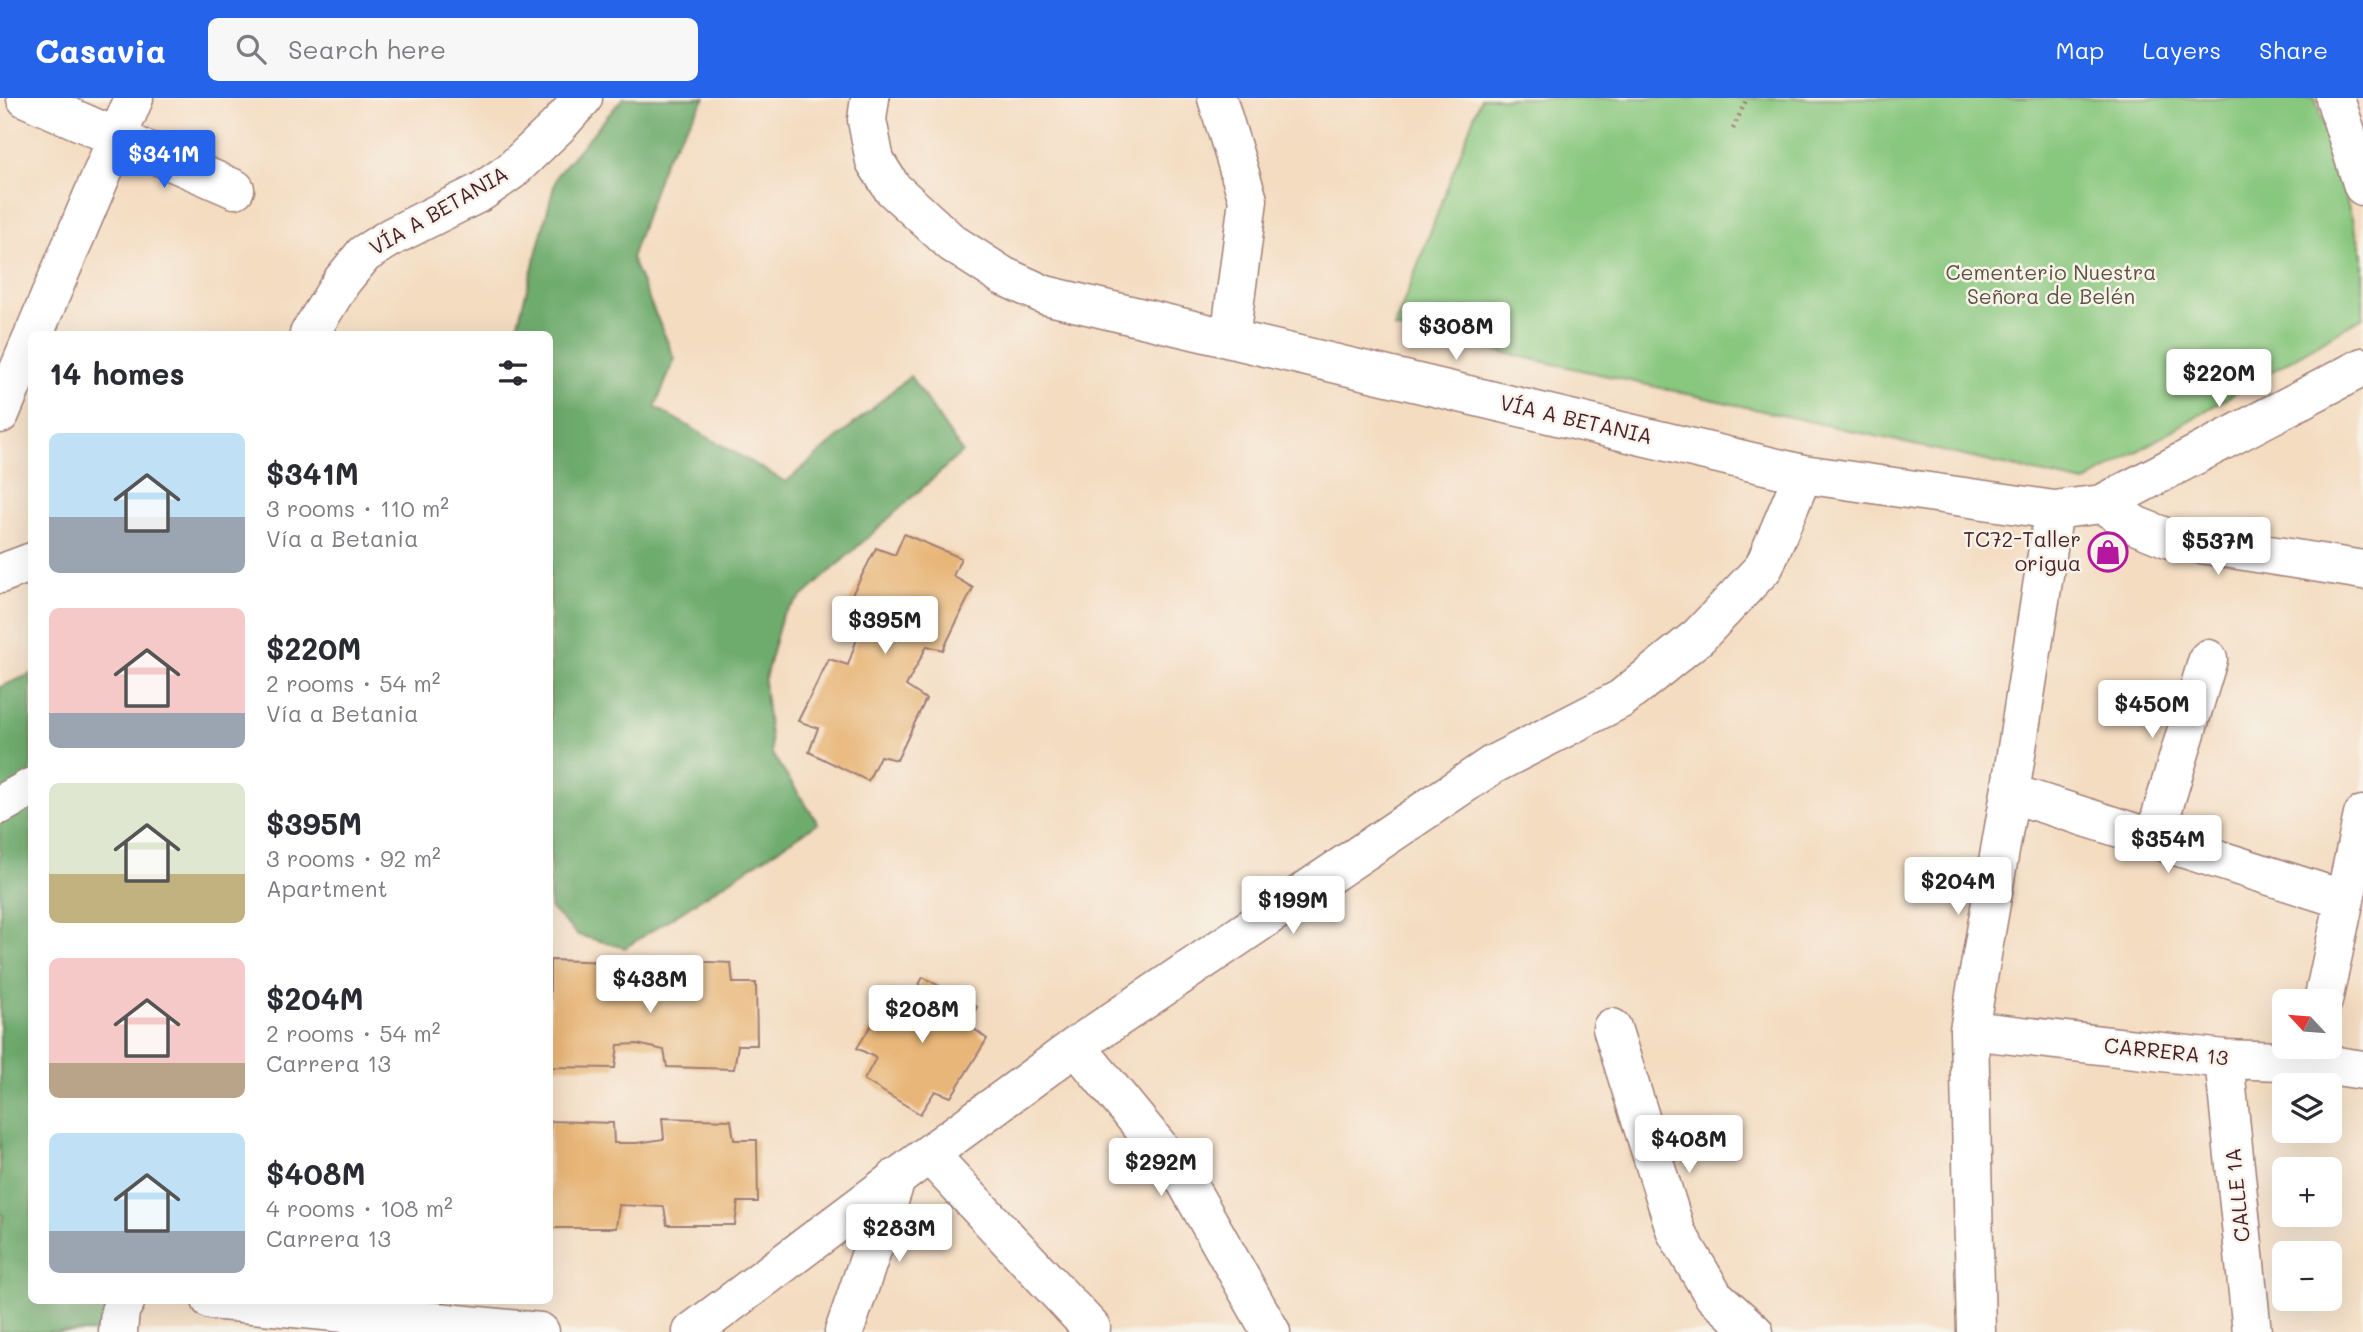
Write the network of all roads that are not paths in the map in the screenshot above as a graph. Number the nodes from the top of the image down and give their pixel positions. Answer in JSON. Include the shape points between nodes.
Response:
{"nodes":[{"id":1,"x":26,"y":98,"type":"edge"},
{"id":2,"x":134,"y":98,"type":"edge"},
{"id":3,"x":583,"y":98,"type":"edge"},
{"id":4,"x":870,"y":98,"type":"edge"},
{"id":5,"x":1217,"y":98,"type":"edge"},
{"id":6,"x":2335,"y":98,"type":"edge"},
{"id":7,"x":117,"y":137,"type":"junction"},
{"id":8,"x":2363,"y":186,"type":"edge"},
{"id":9,"x":235,"y":189,"type":"dead end"},
{"id":10,"x":35,"y":331,"type":"edge"},
{"id":11,"x":311,"y":331,"type":"edge"},
{"id":12,"x":1230,"y":340,"type":"junction"},
{"id":13,"x":28,"y":348,"type":"edge"},
{"id":14,"x":2363,"y":367,"type":"edge"},
{"id":15,"x":0,"y":414,"type":"edge"},
{"id":16,"x":1803,"y":474,"type":"junction"},
{"id":17,"x":2102,"y":504,"type":"junction"},
{"id":18,"x":2054,"y":510,"type":"junction"},
{"id":19,"x":28,"y":564,"type":"edge"},
{"id":20,"x":2363,"y":570,"type":"edge"},
{"id":21,"x":0,"y":574,"type":"edge"},
{"id":22,"x":2208,"y":659,"type":"dead end"},
{"id":23,"x":28,"y":789,"type":"edge"},
{"id":24,"x":2010,"y":793,"type":"junction"},
{"id":25,"x":0,"y":805,"type":"edge"},
{"id":26,"x":2363,"y":815,"type":"edge"},
{"id":27,"x":2154,"y":839,"type":"junction"},
{"id":28,"x":2345,"y":900,"type":"junction"},
{"id":29,"x":2326,"y":989,"type":"edge"},
{"id":30,"x":1612,"y":1028,"type":"dead end"},
{"id":31,"x":1969,"y":1030,"type":"junction"},
{"id":32,"x":1076,"y":1046,"type":"junction"},
{"id":33,"x":2272,"y":1056,"type":"edge"},
{"id":34,"x":2224,"y":1059,"type":"junction"},
{"id":35,"x":2329,"y":1059,"type":"edge"},
{"id":36,"x":2363,"y":1069,"type":"edge"},
{"id":37,"x":929,"y":1154,"type":"junction"},
{"id":38,"x":897,"y":1177,"type":"junction"},
{"id":39,"x":748,"y":1289,"type":"junction"},
{"id":40,"x":124,"y":1304,"type":"edge"},
{"id":41,"x":252,"y":1304,"type":"edge"},
{"id":42,"x":1091,"y":1328,"type":"dead end"},
{"id":43,"x":118,"y":1332,"type":"edge"},
{"id":44,"x":540,"y":1332,"type":"edge"},
{"id":45,"x":692,"y":1332,"type":"edge"},
{"id":46,"x":732,"y":1332,"type":"edge"},
{"id":47,"x":844,"y":1332,"type":"edge"},
{"id":48,"x":1271,"y":1332,"type":"edge"},
{"id":49,"x":1754,"y":1332,"type":"edge"},
{"id":50,"x":1976,"y":1332,"type":"edge"},
{"id":51,"x":2252,"y":1332,"type":"edge"}],
"edges":[{"from":1,"to":7,"type":"street"},
{"from":2,"to":7,"type":"street"},
{"from":3,"to":11,"type":"street","name":"VÍA A BETANIA","via":[[511,172],[364,254]]},
{"from":4,"to":12,"type":"street","name":"VÍA A BETANIA","via":[[867,120],[875,161],[892,188],[952,243],[1003,276],[1045,295]]},
{"from":5,"to":12,"type":"street","via":[[1248,200]]},
{"from":6,"to":8,"type":"street"},
{"from":7,"to":9,"type":"street"},
{"from":7,"to":10,"type":"street"},
{"from":12,"to":16,"type":"street","name":"VÍA A BETANIA"},
{"from":13,"to":15,"type":"street"},
{"from":14,"to":17,"type":"street","name":"VÍA A BETANIA"},
{"from":16,"to":18,"type":"street","name":"VÍA A BETANIA"},
{"from":16,"to":32,"type":"street","via":[[1764,567],[1699,636],[1621,699],[1492,765]]},
{"from":17,"to":18,"type":"street","name":"VÍA A BETANIA"},
{"from":17,"to":20,"type":"street","via":[[2169,539]]},
{"from":18,"to":24,"type":"street"},
{"from":19,"to":21,"type":"street"},
{"from":22,"to":27,"type":"street"},
{"from":23,"to":25,"type":"street"},
{"from":24,"to":27,"type":"street"},
{"from":24,"to":31,"type":"street"},
{"from":26,"to":28,"type":"street"},
{"from":27,"to":28,"type":"street"},
{"from":28,"to":29,"type":"street"},
{"from":30,"to":49,"type":"street","via":[[1676,1232],[1714,1296]]},
{"from":31,"to":34,"type":"street","name":"CARRERA 13"},
{"from":31,"to":50,"type":"street"},
{"from":32,"to":37,"type":"street"},
{"from":32,"to":48,"type":"street","via":[[1182,1175]]},
{"from":33,"to":34,"type":"street","name":"CARRERA 13"},
{"from":34,"to":51,"type":"street","name":"CALLE 1A"},
{"from":35,"to":36,"type":"street","name":"CARRERA 13"},
{"from":37,"to":38,"type":"street"},
{"from":37,"to":42,"type":"street"},
{"from":38,"to":39,"type":"street","via":[[829,1211]]},
{"from":38,"to":47,"type":"street"},
{"from":39,"to":45,"type":"street"},
{"from":39,"to":46,"type":"street"},
{"from":40,"to":43,"type":"street"},
{"from":41,"to":44,"type":"street"}]}
